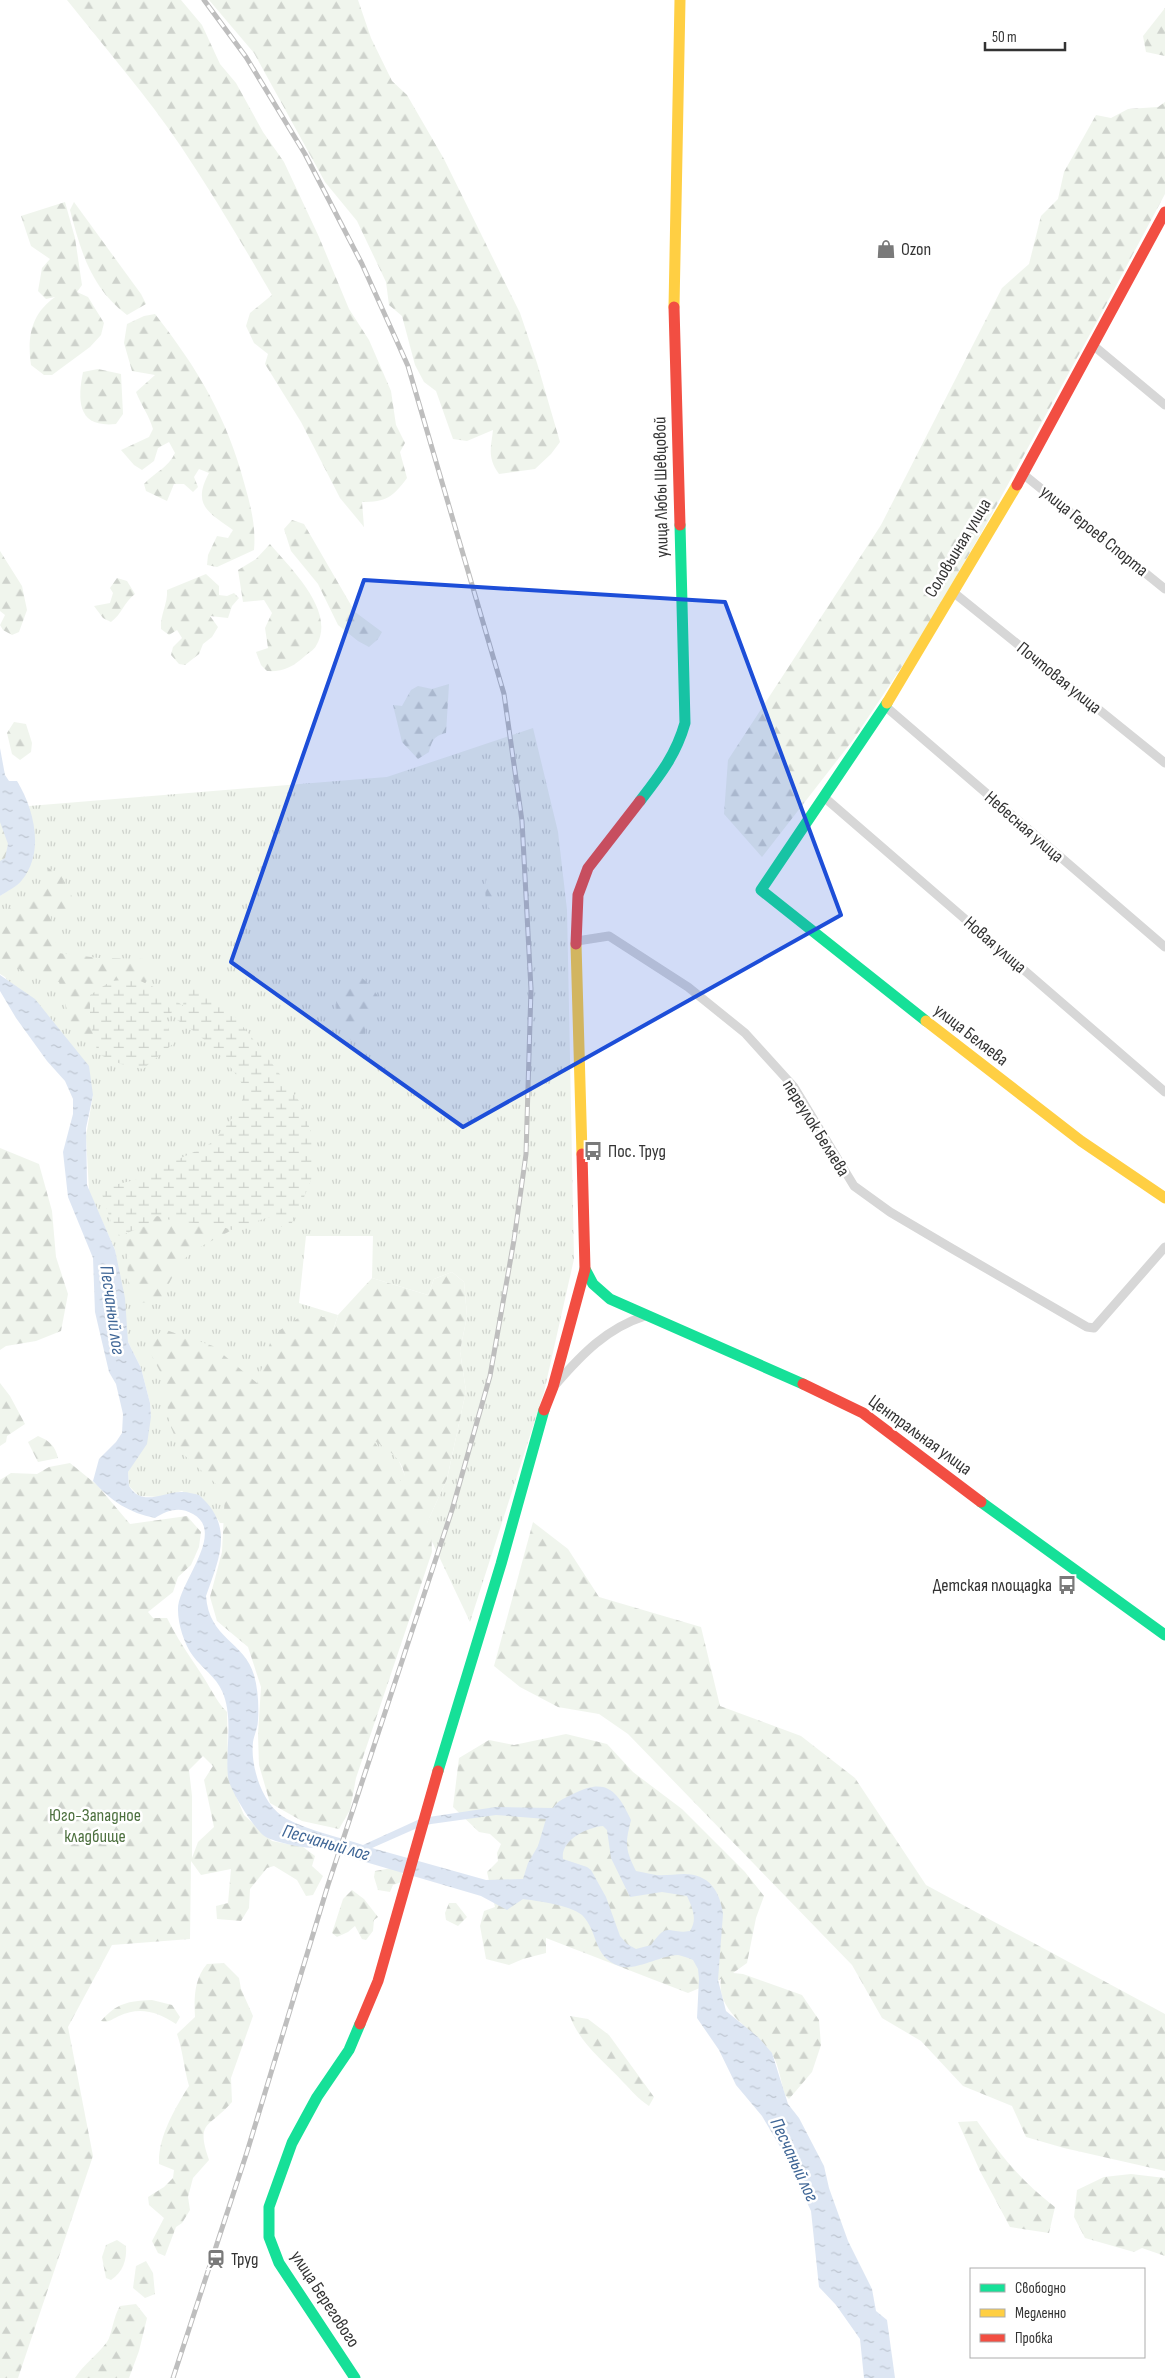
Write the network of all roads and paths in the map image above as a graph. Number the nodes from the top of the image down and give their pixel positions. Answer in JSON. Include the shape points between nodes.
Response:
{"nodes":[{"id":1,"x":680,"y":0,"type":"edge"},
{"id":2,"x":1163,"y":220,"type":"edge"},
{"id":3,"x":1094,"y":346,"type":"junction"},
{"id":4,"x":1165,"y":405,"type":"edge"},
{"id":5,"x":1023,"y":474,"type":"junction"},
{"id":6,"x":1165,"y":589,"type":"edge"},
{"id":7,"x":952,"y":592,"type":"junction"},
{"id":8,"x":885,"y":706,"type":"junction"},
{"id":9,"x":1165,"y":763,"type":"edge"},
{"id":10,"x":825,"y":798,"type":"junction"},
{"id":11,"x":761,"y":890,"type":"joint"},
{"id":12,"x":577,"y":941,"type":"junction"},
{"id":13,"x":1165,"y":947,"type":"edge"},
{"id":14,"x":1165,"y":1092,"type":"edge"},
{"id":15,"x":1165,"y":1198,"type":"edge"},
{"id":16,"x":1165,"y":1247,"type":"edge"},
{"id":17,"x":585,"y":1269,"type":"junction"},
{"id":18,"x":645,"y":1316,"type":"junction"},
{"id":19,"x":553,"y":1386,"type":"junction"},
{"id":20,"x":1165,"y":1635,"type":"edge"},
{"id":21,"x":269,"y":2237,"type":"joint"},
{"id":22,"x":355,"y":2378,"type":"edge"}],
"edges":[{"from":1,"to":12,"type":"street","name":"улица Любы Шевцовой","via":[[674,310],[685,723],[679,745],[666,767],[588,868],[578,894]]},
{"from":2,"to":3,"type":"street","name":"Соловьиная улица"},
{"from":3,"to":4,"type":"street"},
{"from":3,"to":5,"type":"street","name":"Соловьиная улица"},
{"from":5,"to":6,"type":"street","name":"улица Героев Спорта"},
{"from":5,"to":7,"type":"street","name":"Соловьиная улица"},
{"from":7,"to":8,"type":"street","name":"Соловьиная улица"},
{"from":7,"to":9,"type":"street","name":"Почтовая улица"},
{"from":8,"to":10,"type":"street","name":"Соловьиная улица"},
{"from":8,"to":13,"type":"street","name":"Небесная улица"},
{"from":10,"to":11,"type":"street","name":"Соловьиная улица"},
{"from":10,"to":14,"type":"street","name":"Новая улица"},
{"from":11,"to":15,"type":"street","name":"улица Беляева","via":[[1080,1141]]},
{"from":12,"to":16,"type":"street","name":"переулок Беляева","via":[[609,936],[688,986],[745,1034],[794,1087],[854,1186],[890,1212],[1087,1327],[1094,1328]]},
{"from":12,"to":17,"type":"street","name":"улица Любы Шевцовой"},
{"from":17,"to":18,"type":"street","name":"Центральная улица","via":[[588,1278],[602,1293]]},
{"from":17,"to":19,"type":"street","name":"улица Любы Шевцовой"},
{"from":18,"to":19,"type":"street","via":[[613,1329],[582,1354]]},
{"from":18,"to":20,"type":"street","name":"Центральная улица","via":[[771,1369],[863,1413]]},
{"from":19,"to":21,"type":"street","name":"улица Любы Шевцовой","via":[[538,1426],[501,1564],[378,1981],[349,2050],[313,2104],[292,2144],[269,2208]]},
{"from":21,"to":22,"type":"street","name":"улица Берегового","via":[[279,2263]]}]}
